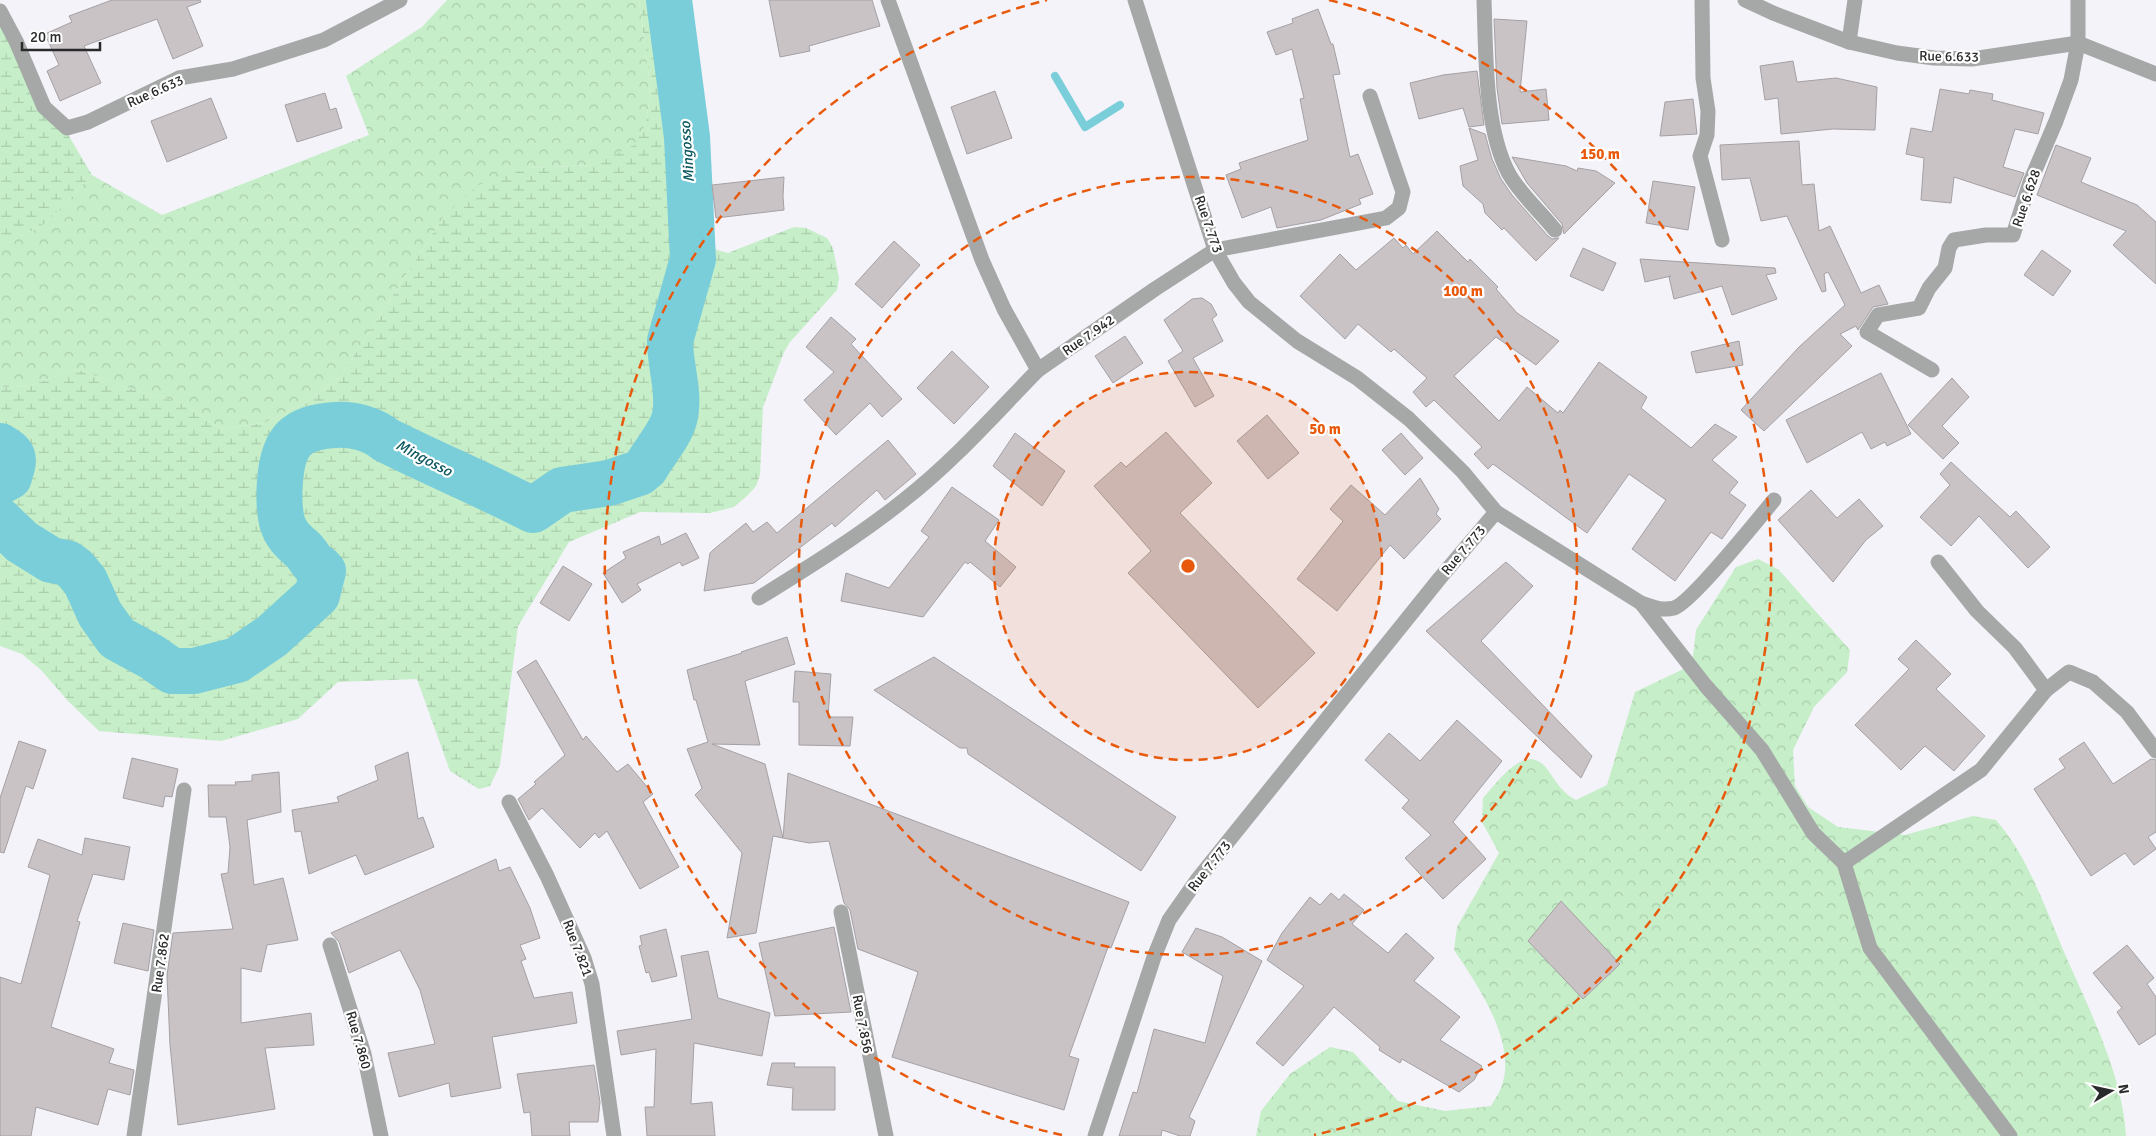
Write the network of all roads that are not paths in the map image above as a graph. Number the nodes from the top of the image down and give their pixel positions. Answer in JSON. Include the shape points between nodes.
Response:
{"nodes":[{"id":1,"x":400,"y":0,"type":"edge"},
{"id":2,"x":888,"y":0,"type":"edge"},
{"id":3,"x":1135,"y":0,"type":"edge"},
{"id":4,"x":1484,"y":0,"type":"edge"},
{"id":5,"x":1702,"y":0,"type":"edge"},
{"id":6,"x":1745,"y":0,"type":"edge"},
{"id":7,"x":1855,"y":0,"type":"edge"},
{"id":8,"x":2078,"y":0,"type":"edge"},
{"id":9,"x":0,"y":11,"type":"edge"},
{"id":10,"x":1849,"y":42,"type":"junction"},
{"id":11,"x":2078,"y":43,"type":"junction"},
{"id":12,"x":2156,"y":74,"type":"edge"},
{"id":13,"x":1370,"y":96,"type":"dead end"},
{"id":14,"x":1555,"y":230,"type":"dead end"},
{"id":15,"x":1722,"y":240,"type":"dead end"},
{"id":16,"x":1216,"y":250,"type":"junction"},
{"id":17,"x":1038,"y":370,"type":"junction"},
{"id":18,"x":1932,"y":370,"type":"dead end"},
{"id":19,"x":1774,"y":500,"type":"dead end"},
{"id":20,"x":1496,"y":512,"type":"junction"},
{"id":21,"x":1938,"y":562,"type":"dead end"},
{"id":22,"x":760,"y":598,"type":"dead end"},
{"id":23,"x":1641,"y":603,"type":"junction"},
{"id":24,"x":2046,"y":690,"type":"junction"},
{"id":25,"x":2156,"y":751,"type":"edge"},
{"id":26,"x":184,"y":790,"type":"dead end"},
{"id":27,"x":509,"y":802,"type":"dead end"},
{"id":28,"x":1844,"y":863,"type":"junction"},
{"id":29,"x":841,"y":912,"type":"dead end"},
{"id":30,"x":330,"y":945,"type":"dead end"},
{"id":31,"x":134,"y":1136,"type":"edge"},
{"id":32,"x":381,"y":1136,"type":"edge"},
{"id":33,"x":614,"y":1136,"type":"edge"},
{"id":34,"x":886,"y":1136,"type":"edge"},
{"id":35,"x":1095,"y":1136,"type":"edge"},
{"id":36,"x":2010,"y":1136,"type":"edge"}],
"edges":[{"from":1,"to":9,"type":"street","name":"Rue 6.633","via":[[324,40],[233,69],[180,78],[88,122],[67,128],[44,107]]},
{"from":2,"to":17,"type":"street","via":[[982,260],[1004,309]]},
{"from":3,"to":16,"type":"street","name":"Rue 7.773"},
{"from":4,"to":14,"type":"street","via":[[1487,79],[1496,140],[1509,173]]},
{"from":5,"to":15,"type":"street","via":[[1703,78],[1708,111],[1707,135],[1700,156]]},
{"from":6,"to":10,"type":"street","name":"Rue 6.633"},
{"from":7,"to":10,"type":"street"},
{"from":8,"to":11,"type":"street"},
{"from":10,"to":11,"type":"street","name":"Rue 6.633","via":[[1897,53],[1972,59]]},
{"from":11,"to":12,"type":"street"},
{"from":11,"to":18,"type":"street","name":"Rue 6.628","via":[[2071,80],[2030,182],[2013,236],[1986,235],[1954,240],[1945,268],[1929,288],[1919,308],[1878,315],[1867,332]]},
{"from":13,"to":16,"type":"street","name":"Rue 7.942","via":[[1404,192],[1399,208],[1386,218]]},
{"from":16,"to":17,"type":"street","name":"Rue 7.942"},
{"from":16,"to":20,"type":"street","name":"Rue 7.773","via":[[1248,302],[1297,340],[1357,378],[1408,419],[1463,472]]},
{"from":17,"to":22,"type":"street","name":"Rue 7.942","via":[[963,447],[905,500]]},
{"from":19,"to":23,"type":"street","via":[[1677,608],[1661,610]]},
{"from":20,"to":23,"type":"street"},
{"from":20,"to":35,"type":"street","name":"Rue 7.773","via":[[1196,880],[1169,920]]},
{"from":21,"to":24,"type":"street","via":[[1977,611],[2015,648]]},
{"from":23,"to":28,"type":"street","via":[[1705,685],[1762,750],[1812,834]]},
{"from":24,"to":25,"type":"street","via":[[2069,672],[2093,682],[2127,712]]},
{"from":24,"to":28,"type":"street","via":[[1981,770]]},
{"from":26,"to":31,"type":"street","name":"Rue 7.862"},
{"from":27,"to":33,"type":"street","name":"Rue 7.821","via":[[548,876],[584,958],[592,984]]},
{"from":28,"to":36,"type":"street","via":[[1870,948]]},
{"from":29,"to":34,"type":"street","name":"Rue 7.856"},
{"from":30,"to":32,"type":"street","name":"Rue 7.860","via":[[364,1054]]}]}
